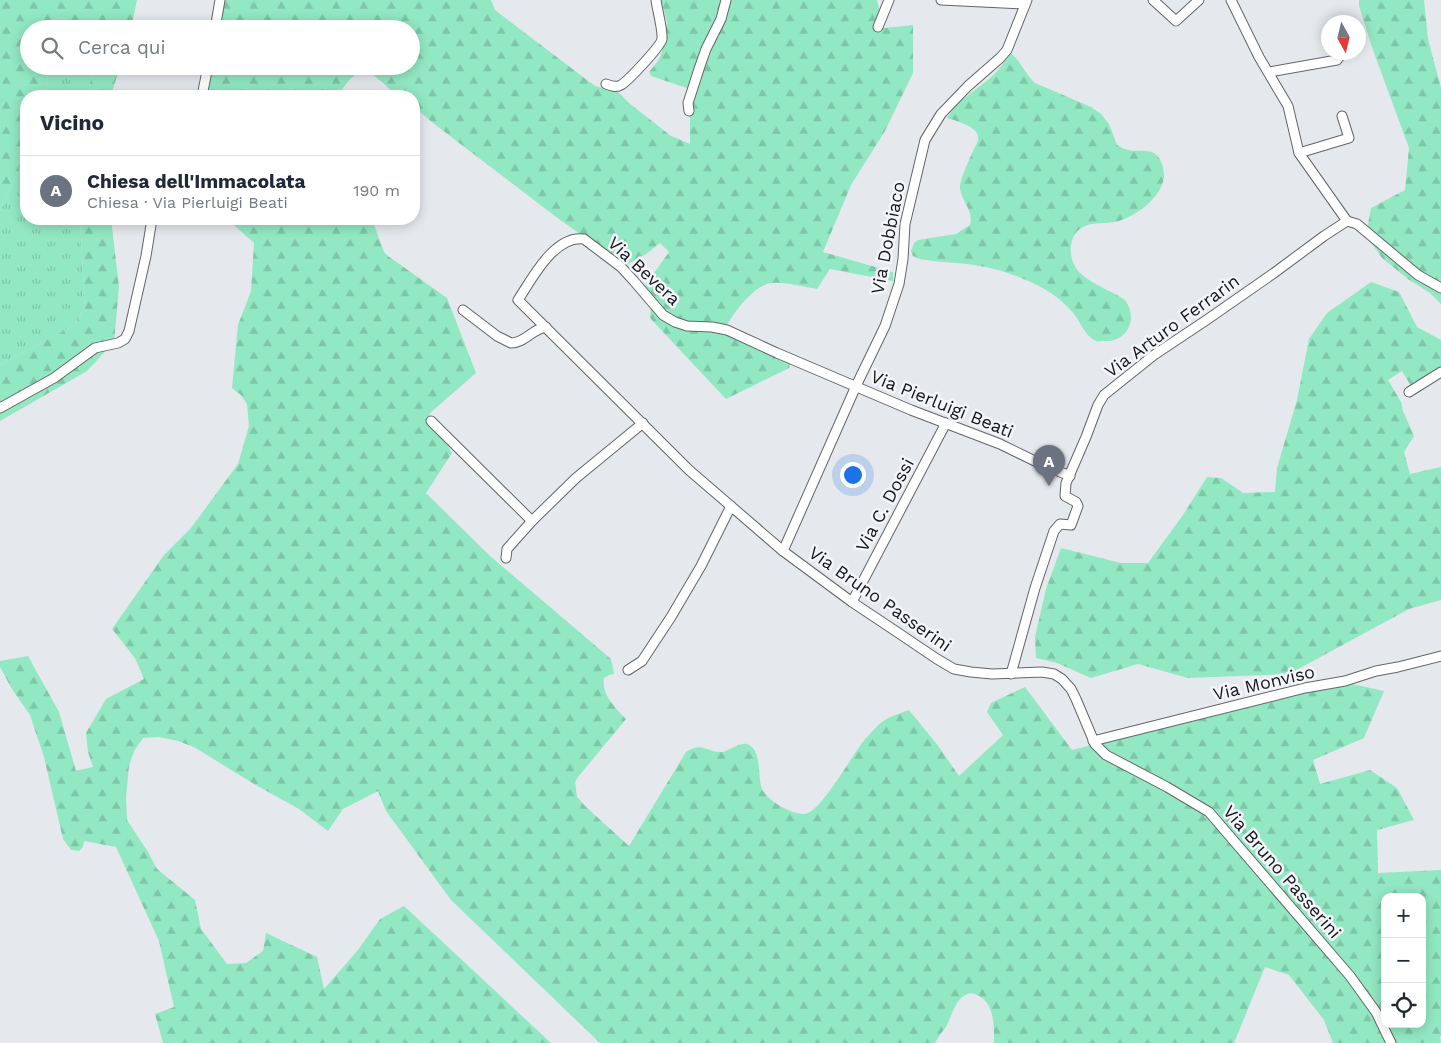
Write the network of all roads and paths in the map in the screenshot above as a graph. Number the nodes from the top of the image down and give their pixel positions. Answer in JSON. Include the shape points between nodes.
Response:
{"nodes":[{"id":1,"x":220,"y":0,"type":"edge"},
{"id":2,"x":656,"y":0,"type":"edge"},
{"id":3,"x":726,"y":0,"type":"edge"},
{"id":4,"x":889,"y":0,"type":"edge"},
{"id":5,"x":941,"y":0,"type":"edge"},
{"id":6,"x":1152,"y":0,"type":"edge"},
{"id":7,"x":1198,"y":0,"type":"edge"},
{"id":8,"x":1231,"y":0,"type":"edge"},
{"id":9,"x":1026,"y":2,"type":"edge"},
{"id":10,"x":217,"y":20,"type":"edge"},
{"id":11,"x":878,"y":27,"type":"dead end"},
{"id":12,"x":1337,"y":60,"type":"edge"},
{"id":13,"x":1269,"y":72,"type":"junction"},
{"id":14,"x":206,"y":75,"type":"edge"},
{"id":15,"x":606,"y":84,"type":"dead end"},
{"id":16,"x":203,"y":90,"type":"edge"},
{"id":17,"x":689,"y":111,"type":"dead end"},
{"id":18,"x":1342,"y":116,"type":"dead end"},
{"id":19,"x":1299,"y":153,"type":"junction"},
{"id":20,"x":1347,"y":221,"type":"junction"},
{"id":21,"x":151,"y":225,"type":"edge"},
{"id":22,"x":1441,"y":288,"type":"edge"},
{"id":23,"x":518,"y":300,"type":"joint"},
{"id":24,"x":463,"y":310,"type":"dead end"},
{"id":25,"x":546,"y":327,"type":"junction"},
{"id":26,"x":1441,"y":372,"type":"edge"},
{"id":27,"x":856,"y":386,"type":"junction"},
{"id":28,"x":1409,"y":392,"type":"dead end"},
{"id":29,"x":0,"y":408,"type":"edge"},
{"id":30,"x":431,"y":421,"type":"dead end"},
{"id":31,"x":643,"y":423,"type":"junction"},
{"id":32,"x":946,"y":423,"type":"junction"},
{"id":33,"x":1070,"y":476,"type":"junction"},
{"id":34,"x":731,"y":506,"type":"junction"},
{"id":35,"x":532,"y":521,"type":"junction"},
{"id":36,"x":783,"y":551,"type":"junction"},
{"id":37,"x":506,"y":558,"type":"dead end"},
{"id":38,"x":852,"y":602,"type":"junction"},
{"id":39,"x":1441,"y":656,"type":"edge"},
{"id":40,"x":628,"y":670,"type":"dead end"},
{"id":41,"x":1012,"y":674,"type":"junction"},
{"id":42,"x":1094,"y":741,"type":"junction"},
{"id":43,"x":1391,"y":1043,"type":"edge"}],
"edges":[{"from":1,"to":10,"type":"street"},
{"from":2,"to":15,"type":"street","via":[[663,38],[660,44],[621,85]]},
{"from":3,"to":17,"type":"street","via":[[700,66],[688,103]]},
{"from":4,"to":11,"type":"street"},
{"from":5,"to":9,"type":"street","name":"Via Dobbiaco"},
{"from":6,"to":7,"type":"street","via":[[1176,21]]},
{"from":8,"to":13,"type":"street"},
{"from":9,"to":27,"type":"street","name":"Via Dobbiaco","via":[[1007,50],[941,114],[925,140],[905,224],[899,284],[885,326]]},
{"from":12,"to":13,"type":"street"},
{"from":13,"to":19,"type":"street","via":[[1288,106]]},
{"from":14,"to":16,"type":"street"},
{"from":18,"to":19,"type":"street","via":[[1349,138]]},
{"from":19,"to":20,"type":"street"},
{"from":20,"to":22,"type":"street","via":[[1357,224],[1418,275]]},
{"from":20,"to":33,"type":"street","name":"Via Arturo Ferrarin","via":[[1154,355],[1104,395]]},
{"from":21,"to":29,"type":"street","via":[[125,339],[95,348],[54,378]]},
{"from":23,"to":25,"type":"street","name":"Via Bruno Passerini"},
{"from":23,"to":27,"type":"street","name":"Via Bevera","via":[[557,247],[578,238],[584,239],[621,267],[663,315],[675,322],[727,330]]},
{"from":24,"to":25,"type":"street","via":[[511,343],[537,328]]},
{"from":25,"to":31,"type":"street","name":"Via Bruno Passerini"},
{"from":26,"to":28,"type":"street"},
{"from":27,"to":32,"type":"street","name":"Via Pierluigi Beati"},
{"from":27,"to":36,"type":"street","name":"Via Dobbiaco"},
{"from":30,"to":35,"type":"street"},
{"from":31,"to":34,"type":"street","name":"Via Bruno Passerini","via":[[689,470]]},
{"from":31,"to":35,"type":"street","via":[[576,478]]},
{"from":32,"to":33,"type":"street","name":"Via Pierluigi Beati"},
{"from":32,"to":38,"type":"street","name":"Via C. Dossi"},
{"from":33,"to":41,"type":"street","name":"Via Arturo Ferrarin","via":[[1065,496],[1078,506],[1071,525],[1060,524],[1054,531]]},
{"from":34,"to":36,"type":"street","name":"Via Bruno Passerini"},
{"from":34,"to":40,"type":"street","via":[[671,617],[642,661]]},
{"from":35,"to":37,"type":"street","via":[[507,549]]},
{"from":36,"to":38,"type":"street","name":"Via Bruno Passerini"},
{"from":38,"to":41,"type":"street","name":"Via Bruno Passerini","via":[[954,669]]},
{"from":39,"to":42,"type":"street","name":"Via Monviso"},
{"from":41,"to":42,"type":"street","name":"Via Bruno Passerini","via":[[1042,672],[1062,679],[1071,689]]},
{"from":42,"to":43,"type":"street","name":"Via Bruno Passerini","via":[[1106,755],[1209,812],[1350,976],[1376,1012]]}]}
